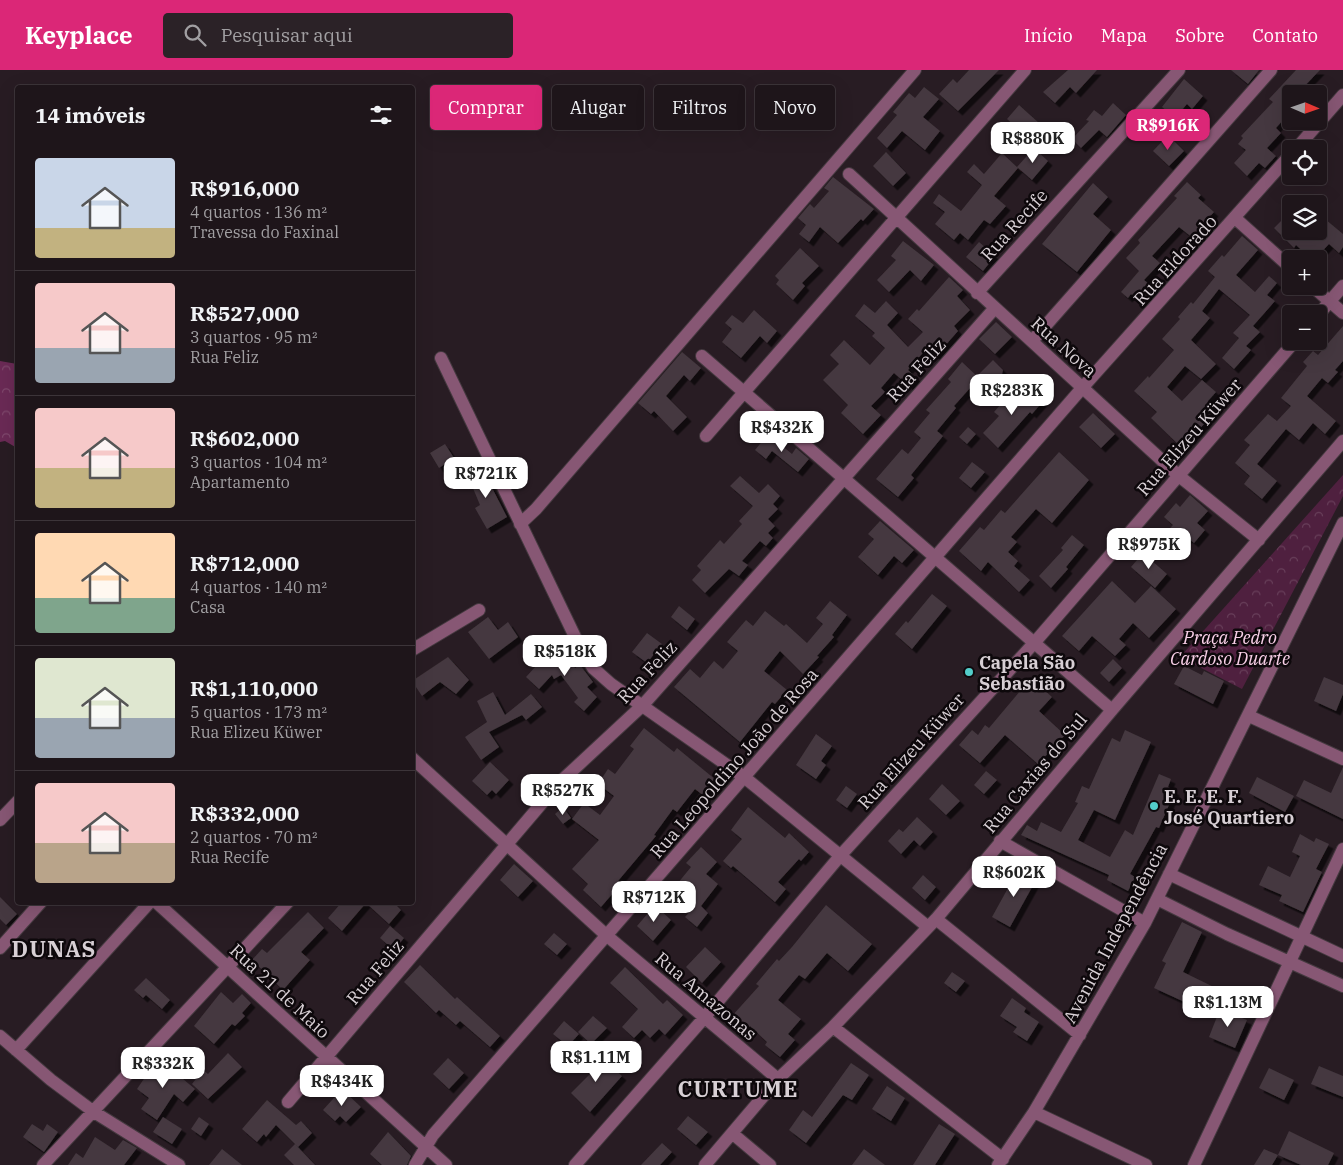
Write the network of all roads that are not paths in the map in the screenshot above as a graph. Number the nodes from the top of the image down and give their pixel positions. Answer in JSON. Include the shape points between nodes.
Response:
{"nodes":[{"id":1,"x":915,"y":70,"type":"edge"},
{"id":2,"x":1025,"y":70,"type":"edge"},
{"id":3,"x":1179,"y":70,"type":"edge"},
{"id":4,"x":1271,"y":70,"type":"edge"},
{"id":5,"x":1343,"y":95,"type":"edge"},
{"id":6,"x":1304,"y":140,"type":"edge"},
{"id":7,"x":1282,"y":164,"type":"edge"},
{"id":8,"x":849,"y":174,"type":"dead end"},
{"id":9,"x":895,"y":217,"type":"junction"},
{"id":10,"x":1235,"y":218,"type":"junction"},
{"id":11,"x":1282,"y":260,"type":"edge"},
{"id":12,"x":1343,"y":286,"type":"edge"},
{"id":13,"x":976,"y":293,"type":"junction"},
{"id":14,"x":1322,"y":295,"type":"edge"},
{"id":15,"x":1329,"y":302,"type":"junction"},
{"id":16,"x":1326,"y":305,"type":"edge"},
{"id":17,"x":994,"y":309,"type":"junction"},
{"id":18,"x":1343,"y":313,"type":"edge"},
{"id":19,"x":1032,"y":341,"type":"junction"},
{"id":20,"x":1287,"y":350,"type":"edge"},
{"id":21,"x":702,"y":356,"type":"dead end"},
{"id":22,"x":441,"y":358,"type":"dead end"},
{"id":23,"x":1083,"y":387,"type":"junction"},
{"id":24,"x":742,"y":392,"type":"junction"},
{"id":25,"x":706,"y":436,"type":"dead end"},
{"id":26,"x":1343,"y":441,"type":"edge"},
{"id":27,"x":1179,"y":476,"type":"junction"},
{"id":28,"x":844,"y":478,"type":"junction"},
{"id":29,"x":1343,"y":523,"type":"edge"},
{"id":30,"x":520,"y":524,"type":"junction"},
{"id":31,"x":1259,"y":540,"type":"junction"},
{"id":32,"x":937,"y":557,"type":"junction"},
{"id":33,"x":479,"y":610,"type":"dead end"},
{"id":34,"x":1035,"y":642,"type":"junction"},
{"id":35,"x":415,"y":648,"type":"edge"},
{"id":36,"x":643,"y":705,"type":"junction"},
{"id":37,"x":1112,"y":710,"type":"junction"},
{"id":38,"x":1249,"y":716,"type":"junction"},
{"id":39,"x":1343,"y":759,"type":"edge"},
{"id":40,"x":415,"y":765,"type":"edge"},
{"id":41,"x":744,"y":777,"type":"junction"},
{"id":42,"x":15,"y":804,"type":"edge"},
{"id":43,"x":0,"y":820,"type":"edge"},
{"id":44,"x":1000,"y":842,"type":"junction"},
{"id":45,"x":507,"y":843,"type":"junction"},
{"id":46,"x":1343,"y":848,"type":"edge"},
{"id":47,"x":840,"y":856,"type":"junction"},
{"id":48,"x":1169,"y":874,"type":"junction"},
{"id":49,"x":1157,"y":899,"type":"junction"},
{"id":50,"x":38,"y":905,"type":"edge"},
{"id":51,"x":147,"y":905,"type":"edge"},
{"id":52,"x":159,"y":905,"type":"edge"},
{"id":53,"x":285,"y":905,"type":"edge"},
{"id":54,"x":1145,"y":922,"type":"junction"},
{"id":55,"x":932,"y":923,"type":"junction"},
{"id":56,"x":606,"y":935,"type":"junction"},
{"id":57,"x":1302,"y":936,"type":"junction"},
{"id":58,"x":0,"y":948,"type":"edge"},
{"id":59,"x":1343,"y":956,"type":"edge"},
{"id":60,"x":1289,"y":961,"type":"junction"},
{"id":61,"x":228,"y":967,"type":"junction"},
{"id":62,"x":1343,"y":986,"type":"edge"},
{"id":63,"x":704,"y":1018,"type":"junction"},
{"id":64,"x":833,"y":1027,"type":"junction"},
{"id":65,"x":1080,"y":1035,"type":"junction"},
{"id":66,"x":0,"y":1036,"type":"edge"},
{"id":67,"x":16,"y":1050,"type":"junction"},
{"id":68,"x":325,"y":1058,"type":"junction"},
{"id":69,"x":778,"y":1079,"type":"junction"},
{"id":70,"x":288,"y":1102,"type":"dead end"},
{"id":71,"x":94,"y":1112,"type":"junction"},
{"id":72,"x":1034,"y":1112,"type":"junction"},
{"id":73,"x":732,"y":1134,"type":"junction"},
{"id":74,"x":426,"y":1148,"type":"junction"},
{"id":75,"x":1001,"y":1162,"type":"edge"},
{"id":76,"x":43,"y":1165,"type":"edge"},
{"id":77,"x":179,"y":1165,"type":"edge"},
{"id":78,"x":415,"y":1165,"type":"edge"},
{"id":79,"x":446,"y":1165,"type":"edge"},
{"id":80,"x":575,"y":1165,"type":"edge"},
{"id":81,"x":705,"y":1165,"type":"edge"},
{"id":82,"x":770,"y":1165,"type":"edge"},
{"id":83,"x":1146,"y":1165,"type":"edge"},
{"id":84,"x":1194,"y":1165,"type":"edge"}],
"edges":[{"from":1,"to":30,"type":"street"},
{"from":2,"to":9,"type":"street"},
{"from":3,"to":13,"type":"street","name":"Rua Recife"},
{"from":4,"to":19,"type":"street"},
{"from":5,"to":6,"type":"street"},
{"from":7,"to":10,"type":"street","name":"Rua Eldorado"},
{"from":8,"to":9,"type":"street","name":"Rua Nova"},
{"from":9,"to":13,"type":"street","name":"Rua Nova"},
{"from":9,"to":24,"type":"street"},
{"from":10,"to":11,"type":"street"},
{"from":10,"to":23,"type":"street","name":"Rua Eldorado"},
{"from":12,"to":15,"type":"street"},
{"from":13,"to":17,"type":"street","name":"Rua Nova"},
{"from":14,"to":15,"type":"street"},
{"from":15,"to":16,"type":"street"},
{"from":15,"to":18,"type":"street"},
{"from":17,"to":19,"type":"street","name":"Rua Nova"},
{"from":17,"to":28,"type":"street","name":"Rua Feliz"},
{"from":19,"to":23,"type":"street","name":"Rua Nova"},
{"from":20,"to":27,"type":"street","name":"Rua Elizeu Küwer"},
{"from":21,"to":24,"type":"street"},
{"from":22,"to":30,"type":"street"},
{"from":23,"to":27,"type":"street","name":"Rua Nova"},
{"from":23,"to":32,"type":"street","name":"Rua Leopoldino João de Rosa"},
{"from":24,"to":25,"type":"street"},
{"from":24,"to":28,"type":"street"},
{"from":26,"to":31,"type":"street","name":"Rua Caxias do Sul"},
{"from":27,"to":31,"type":"street","name":"Rua Nova"},
{"from":27,"to":34,"type":"street","name":"Rua Elizeu Küwer"},
{"from":28,"to":32,"type":"street"},
{"from":28,"to":36,"type":"street","name":"Rua Feliz"},
{"from":29,"to":38,"type":"street","name":"Avenida Independência"},
{"from":30,"to":36,"type":"street","via":[[593,668]]},
{"from":31,"to":37,"type":"street","name":"Rua Caxias do Sul"},
{"from":32,"to":34,"type":"street"},
{"from":32,"to":41,"type":"street","name":"Rua Leopoldino João de Rosa"},
{"from":33,"to":35,"type":"street"},
{"from":34,"to":37,"type":"street"},
{"from":34,"to":47,"type":"street","name":"Rua Elizeu Küwer"},
{"from":36,"to":41,"type":"street"},
{"from":36,"to":45,"type":"street","name":"Rua Feliz","via":[[559,783]]},
{"from":37,"to":44,"type":"street","name":"Rua Caxias do Sul"},
{"from":38,"to":39,"type":"street"},
{"from":38,"to":48,"type":"street","name":"Avenida Independência"},
{"from":40,"to":45,"type":"street","name":"Rua Amazonas"},
{"from":41,"to":47,"type":"street"},
{"from":41,"to":56,"type":"street","name":"Rua Leopoldino João de Rosa"},
{"from":42,"to":43,"type":"street"},
{"from":44,"to":54,"type":"street"},
{"from":44,"to":55,"type":"street","name":"Rua Caxias do Sul"},
{"from":45,"to":56,"type":"street","name":"Rua Amazonas"},
{"from":45,"to":68,"type":"street","name":"Rua Feliz"},
{"from":46,"to":57,"type":"street"},
{"from":47,"to":55,"type":"street"},
{"from":47,"to":63,"type":"street","name":"Rua Elizeu Küwer"},
{"from":48,"to":49,"type":"street","name":"Avenida Independência"},
{"from":48,"to":57,"type":"street"},
{"from":49,"to":54,"type":"street","name":"Avenida Independência"},
{"from":49,"to":60,"type":"street"},
{"from":50,"to":58,"type":"street"},
{"from":51,"to":67,"type":"street"},
{"from":52,"to":61,"type":"street","name":"Rua 21 de Maio"},
{"from":53,"to":61,"type":"street"},
{"from":54,"to":65,"type":"street","name":"Avenida Independência"},
{"from":55,"to":64,"type":"street","name":"Rua Caxias do Sul"},
{"from":55,"to":65,"type":"street"},
{"from":56,"to":63,"type":"street","name":"Rua Amazonas"},
{"from":56,"to":74,"type":"street","name":"Rua Leopoldino João de Rosa","via":[[433,1135]]},
{"from":57,"to":59,"type":"street"},
{"from":57,"to":60,"type":"street"},
{"from":60,"to":62,"type":"street"},
{"from":60,"to":84,"type":"street"},
{"from":61,"to":68,"type":"street","name":"Rua 21 de Maio"},
{"from":61,"to":71,"type":"street"},
{"from":63,"to":69,"type":"street","name":"Rua Amazonas"},
{"from":63,"to":80,"type":"street","name":"Rua Elizeu Küwer"},
{"from":64,"to":69,"type":"street","name":"Rua Caxias do Sul"},
{"from":64,"to":75,"type":"street"},
{"from":65,"to":72,"type":"street","name":"Avenida Independência"},
{"from":66,"to":67,"type":"street"},
{"from":67,"to":71,"type":"street"},
{"from":68,"to":70,"type":"street","name":"Rua Feliz"},
{"from":68,"to":74,"type":"street","name":"Rua 21 de Maio"},
{"from":69,"to":73,"type":"street","name":"Rua Caxias do Sul"},
{"from":71,"to":76,"type":"street"},
{"from":71,"to":77,"type":"street"},
{"from":72,"to":75,"type":"street","name":"Avenida Independência"},
{"from":72,"to":83,"type":"street"},
{"from":73,"to":81,"type":"street","name":"Rua Caxias do Sul"},
{"from":73,"to":82,"type":"street"},
{"from":74,"to":78,"type":"street","name":"Rua Leopoldino João de Rosa"},
{"from":74,"to":79,"type":"street","name":"Rua 21 de Maio"}]}
